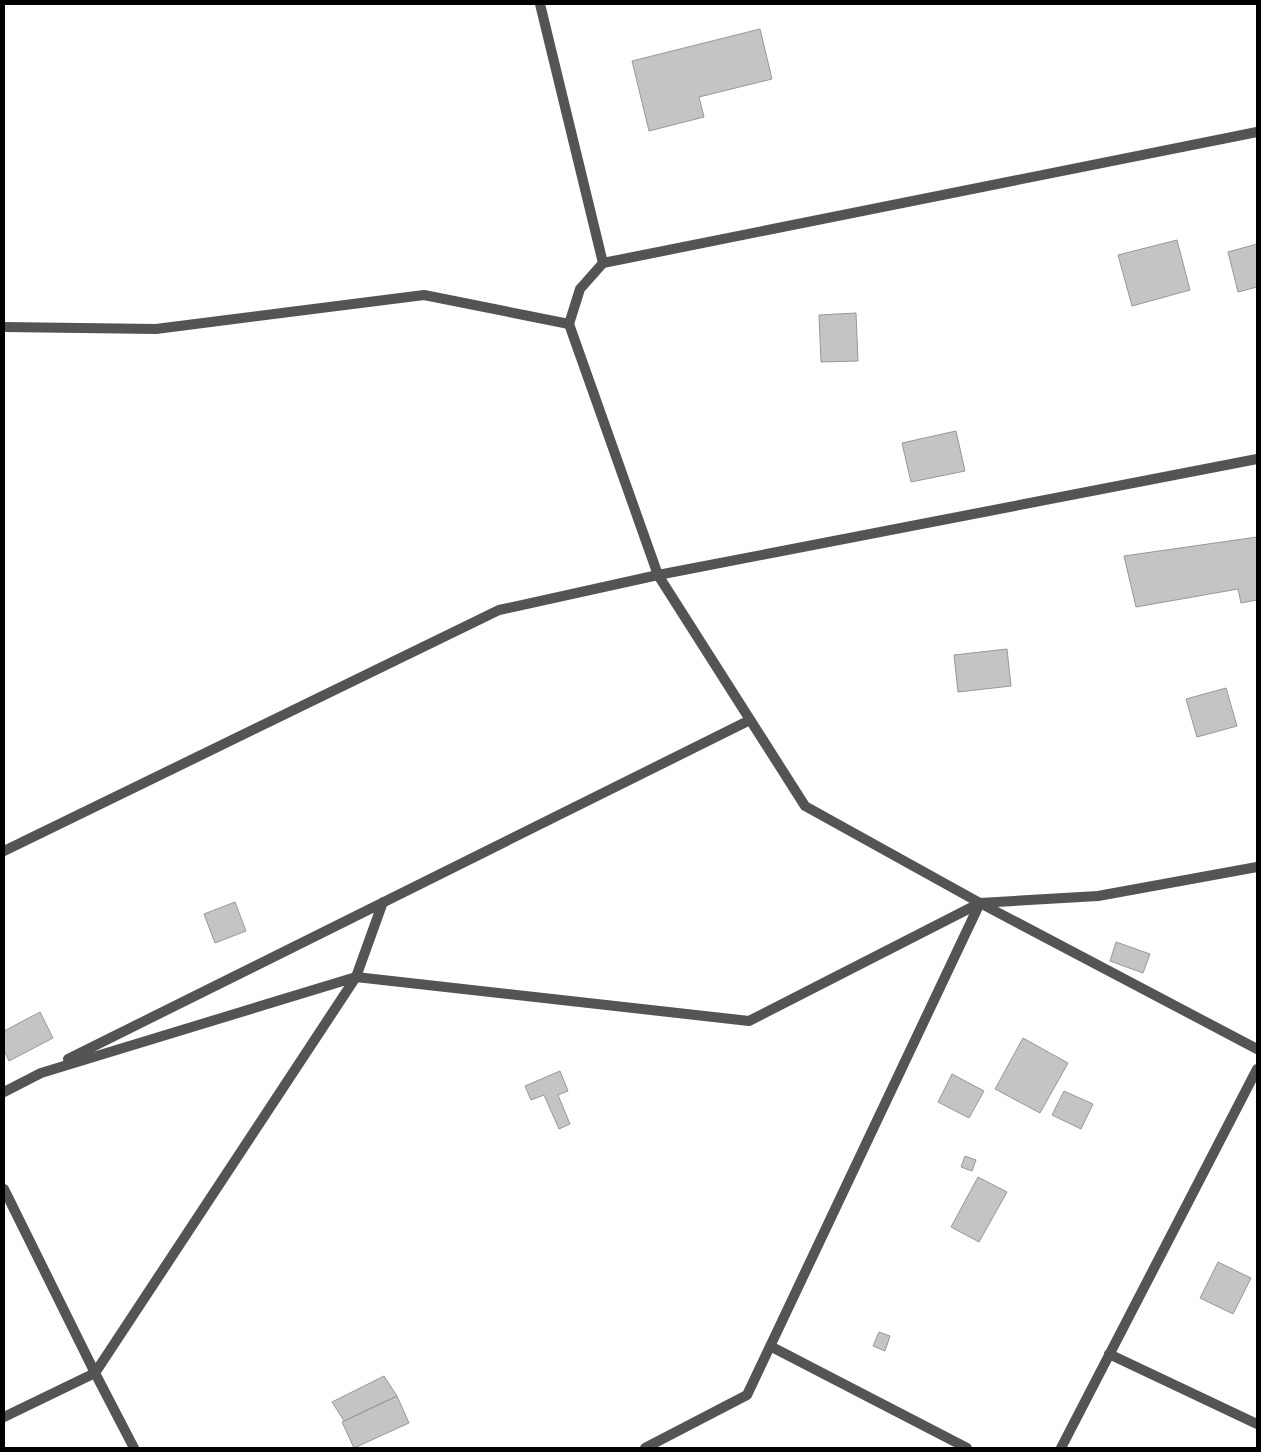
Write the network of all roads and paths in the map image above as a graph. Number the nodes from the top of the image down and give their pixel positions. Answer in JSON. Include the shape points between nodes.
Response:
{"nodes":[{"id":1,"x":540,"y":4,"type":"edge"},
{"id":2,"x":1257,"y":132,"type":"edge"},
{"id":3,"x":602,"y":263,"type":"junction"},
{"id":4,"x":569,"y":324,"type":"junction"},
{"id":5,"x":4,"y":327,"type":"edge"},
{"id":6,"x":1257,"y":459,"type":"edge"},
{"id":7,"x":658,"y":575,"type":"junction"},
{"id":8,"x":750,"y":720,"type":"junction"},
{"id":9,"x":4,"y":851,"type":"edge"},
{"id":10,"x":1257,"y":867,"type":"edge"},
{"id":11,"x":383,"y":902,"type":"junction"},
{"id":12,"x":980,"y":903,"type":"junction"},
{"id":13,"x":356,"y":976,"type":"junction"},
{"id":14,"x":1257,"y":1049,"type":"edge"},
{"id":15,"x":1257,"y":1069,"type":"edge"},
{"id":16,"x":41,"y":1073,"type":"junction"},
{"id":17,"x":4,"y":1092,"type":"edge"},
{"id":18,"x":4,"y":1189,"type":"edge"},
{"id":19,"x":770,"y":1346,"type":"junction"},
{"id":20,"x":1109,"y":1354,"type":"junction"},
{"id":21,"x":95,"y":1372,"type":"junction"},
{"id":22,"x":4,"y":1417,"type":"edge"},
{"id":23,"x":1257,"y":1424,"type":"edge"},
{"id":24,"x":134,"y":1448,"type":"edge"},
{"id":25,"x":645,"y":1448,"type":"edge"},
{"id":26,"x":967,"y":1448,"type":"edge"},
{"id":27,"x":1061,"y":1448,"type":"edge"}],
"edges":[{"from":1,"to":3,"type":"street"},
{"from":2,"to":3,"type":"street"},
{"from":3,"to":4,"type":"street","via":[[580,289]]},
{"from":4,"to":5,"type":"street","via":[[424,295],[156,329]]},
{"from":4,"to":7,"type":"street"},
{"from":6,"to":7,"type":"street"},
{"from":7,"to":8,"type":"street"},
{"from":7,"to":9,"type":"street","via":[[499,610]]},
{"from":8,"to":11,"type":"street"},
{"from":8,"to":12,"type":"street","via":[[805,806]]},
{"from":10,"to":12,"type":"street","via":[[1098,896]]},
{"from":11,"to":13,"type":"street"},
{"from":11,"to":16,"type":"street"},
{"from":12,"to":13,"type":"street","via":[[749,1021]]},
{"from":12,"to":14,"type":"street"},
{"from":12,"to":19,"type":"street"},
{"from":13,"to":16,"type":"street"},
{"from":13,"to":21,"type":"street"},
{"from":15,"to":20,"type":"street"},
{"from":16,"to":17,"type":"street"},
{"from":18,"to":21,"type":"street"},
{"from":19,"to":25,"type":"street","via":[[747,1395]]},
{"from":19,"to":26,"type":"street"},
{"from":20,"to":23,"type":"street"},
{"from":20,"to":27,"type":"street"},
{"from":21,"to":22,"type":"street"},
{"from":21,"to":24,"type":"street"}]}
